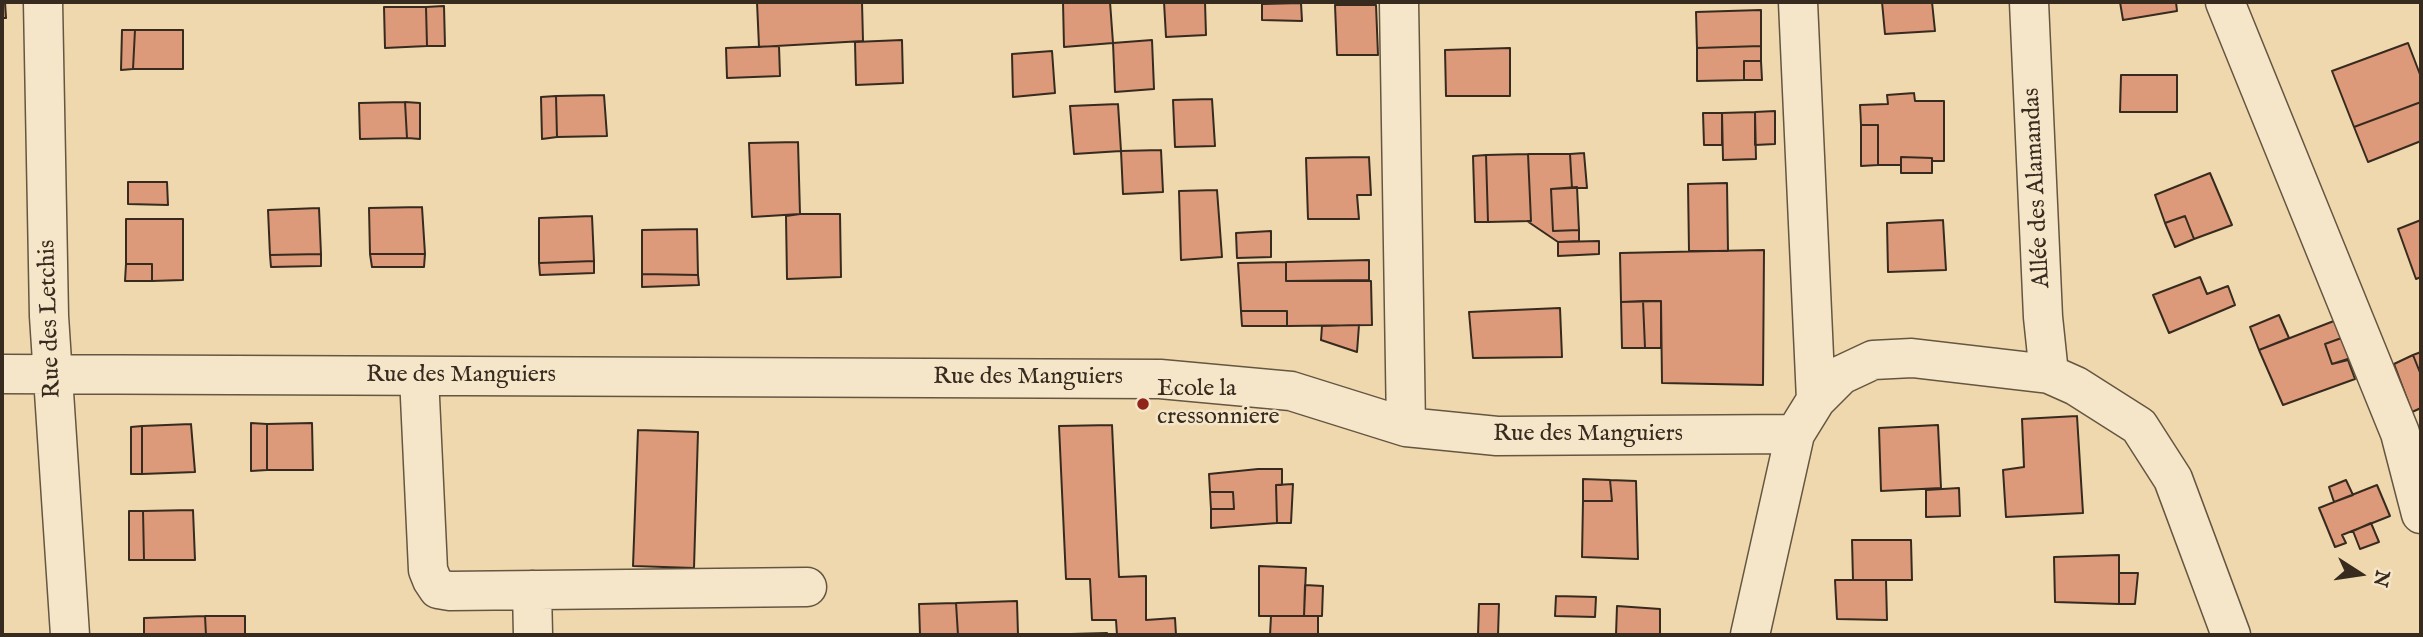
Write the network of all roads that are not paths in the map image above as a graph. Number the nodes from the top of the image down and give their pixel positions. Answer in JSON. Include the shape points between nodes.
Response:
{"nodes":[{"id":1,"x":43,"y":2,"type":"edge"},
{"id":2,"x":1399,"y":2,"type":"edge"},
{"id":3,"x":1798,"y":2,"type":"edge"},
{"id":4,"x":2029,"y":2,"type":"edge"},
{"id":5,"x":2225,"y":2,"type":"edge"},
{"id":6,"x":2,"y":374,"type":"edge"},
{"id":7,"x":52,"y":374,"type":"junction"},
{"id":8,"x":2049,"y":374,"type":"junction"},
{"id":9,"x":419,"y":376,"type":"junction"},
{"id":10,"x":1816,"y":400,"type":"junction"},
{"id":11,"x":1406,"y":427,"type":"junction"},
{"id":12,"x":1795,"y":434,"type":"junction"},
{"id":13,"x":2421,"y":514,"type":"edge"},
{"id":14,"x":807,"y":587,"type":"dead end"},
{"id":15,"x":532,"y":590,"type":"junction"},
{"id":16,"x":70,"y":635,"type":"edge"},
{"id":17,"x":533,"y":635,"type":"edge"},
{"id":18,"x":1750,"y":635,"type":"edge"},
{"id":19,"x":2231,"y":635,"type":"edge"}],
"edges":[{"from":1,"to":7,"type":"street","name":"Rue des Letchis"},
{"from":2,"to":11,"type":"street"},
{"from":3,"to":10,"type":"street"},
{"from":4,"to":8,"type":"street","name":"Allée des Alamandas"},
{"from":5,"to":13,"type":"street","via":[[2400,433]]},
{"from":6,"to":7,"type":"street","name":"Rue des Manguiers"},
{"from":7,"to":9,"type":"street","name":"Rue des Manguiers"},
{"from":7,"to":16,"type":"street","name":"Rue des Letchis"},
{"from":8,"to":10,"type":"street","via":[[1912,358],[1873,360],[1841,375]]},
{"from":8,"to":19,"type":"street","via":[[2139,426],[2173,479]]},
{"from":9,"to":11,"type":"street","name":"Rue des Manguiers","via":[[1160,379],[1291,391]]},
{"from":9,"to":15,"type":"street","via":[[432,580],[438,589],[450,591]]},
{"from":10,"to":12,"type":"street"},
{"from":11,"to":12,"type":"street","name":"Rue des Manguiers","via":[[1497,436]]},
{"from":12,"to":18,"type":"street"},
{"from":14,"to":15,"type":"street"},
{"from":15,"to":17,"type":"street"}]}
